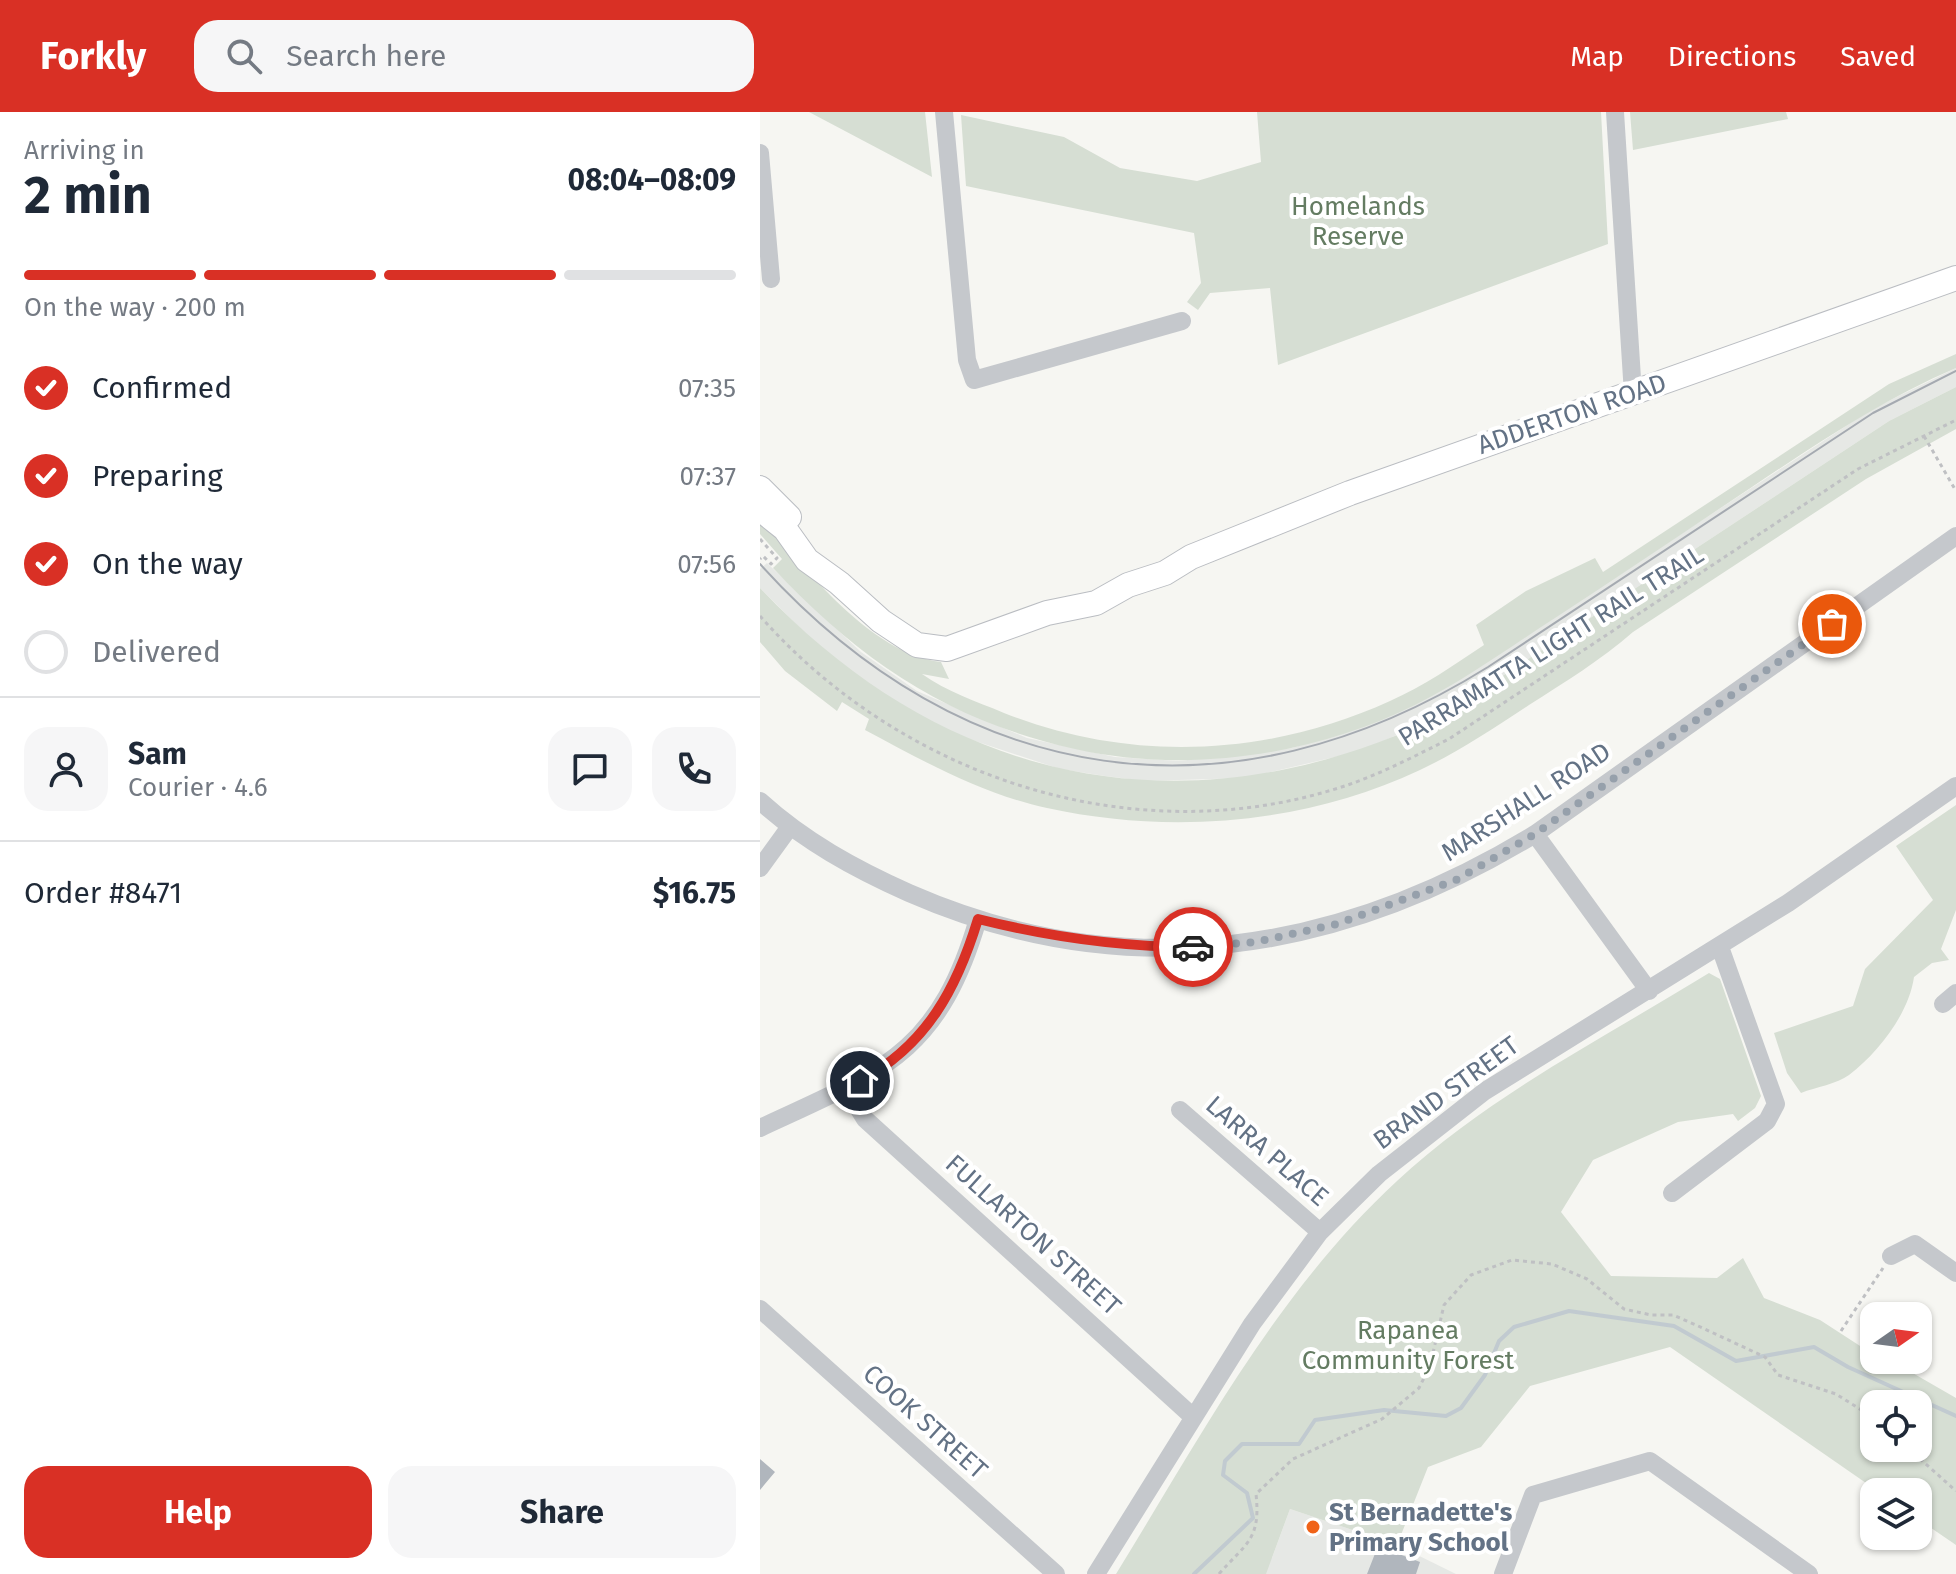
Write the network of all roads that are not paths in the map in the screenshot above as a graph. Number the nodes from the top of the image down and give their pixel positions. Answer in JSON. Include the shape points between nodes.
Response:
{"nodes":[{"id":1,"x":944,"y":112,"type":"edge"},
{"id":2,"x":1615,"y":112,"type":"edge"},
{"id":3,"x":760,"y":153,"type":"edge"},
{"id":4,"x":1956,"y":278,"type":"edge"},
{"id":5,"x":771,"y":279,"type":"dead end"},
{"id":6,"x":1182,"y":321,"type":"dead end"},
{"id":7,"x":1633,"y":394,"type":"junction"},
{"id":8,"x":760,"y":488,"type":"edge"},
{"id":9,"x":760,"y":509,"type":"edge"},
{"id":10,"x":1956,"y":536,"type":"edge"},
{"id":11,"x":839,"y":583,"type":"junction"},
{"id":12,"x":1956,"y":786,"type":"edge"},
{"id":13,"x":760,"y":801,"type":"edge"},
{"id":14,"x":789,"y":828,"type":"junction"},
{"id":15,"x":1535,"y":834,"type":"junction"},
{"id":16,"x":760,"y":868,"type":"edge"},
{"id":17,"x":978,"y":919,"type":"junction"},
{"id":18,"x":1720,"y":947,"type":"junction"},
{"id":19,"x":1649,"y":991,"type":"junction"},
{"id":20,"x":846,"y":1088,"type":"junction"},
{"id":21,"x":1180,"y":1110,"type":"dead end"},
{"id":22,"x":760,"y":1128,"type":"edge"},
{"id":23,"x":1672,"y":1193,"type":"dead end"},
{"id":24,"x":1320,"y":1232,"type":"junction"},
{"id":25,"x":1891,"y":1256,"type":"road end"},
{"id":26,"x":1956,"y":1273,"type":"edge"},
{"id":27,"x":760,"y":1309,"type":"edge"},
{"id":28,"x":1192,"y":1416,"type":"junction"},
{"id":29,"x":1056,"y":1574,"type":"edge"},
{"id":30,"x":1096,"y":1574,"type":"edge"},
{"id":31,"x":1503,"y":1574,"type":"edge"},
{"id":32,"x":1809,"y":1574,"type":"edge"}],
"edges":[{"from":1,"to":6,"type":"street","via":[[967,360],[974,380]]},
{"from":2,"to":7,"type":"street"},
{"from":3,"to":5,"type":"street"},
{"from":4,"to":7,"type":"main road","name":"ADDERTON ROAD"},
{"from":7,"to":11,"type":"main road","name":"ADDERTON ROAD","via":[[1350,493],[1191,557],[1166,560],[1088,588],[1047,613],[965,645],[932,648],[904,637]]},
{"from":8,"to":11,"type":"main road","name":"ADDERTON ROAD","via":[[781,505]]},
{"from":9,"to":11,"type":"main road","name":"ADDERTON ROAD","via":[[785,529],[807,560]]},
{"from":10,"to":15,"type":"street","name":"MARSHALL ROAD"},
{"from":12,"to":18,"type":"street","name":"BRAND STREET"},
{"from":13,"to":14,"type":"street","name":"MARSHALL ROAD"},
{"from":14,"to":16,"type":"street"},
{"from":14,"to":17,"type":"street","name":"MARSHALL ROAD","via":[[885,882]]},
{"from":15,"to":17,"type":"street","name":"MARSHALL ROAD","via":[[1418,896],[1337,924],[1256,942],[1141,947],[1070,940]]},
{"from":15,"to":19,"type":"street"},
{"from":17,"to":20,"type":"street","via":[[956,983],[928,1027],[897,1057]]},
{"from":18,"to":19,"type":"street","name":"BRAND STREET"},
{"from":18,"to":23,"type":"street","via":[[1776,1104],[1767,1121]]},
{"from":19,"to":24,"type":"street","name":"BRAND STREET","via":[[1465,1104],[1379,1174]]},
{"from":20,"to":22,"type":"street"},
{"from":20,"to":28,"type":"street","name":"FULLARTON STREET","via":[[865,1119]]},
{"from":21,"to":24,"type":"street","name":"LARRA PLACE"},
{"from":24,"to":28,"type":"street","name":"BRAND STREET"},
{"from":25,"to":26,"type":"street","via":[[1915,1244]]},
{"from":27,"to":29,"type":"street","name":"COOK STREET"},
{"from":28,"to":30,"type":"street","name":"BRAND STREET"},
{"from":31,"to":32,"type":"street","via":[[1533,1495],[1650,1461]]}]}
